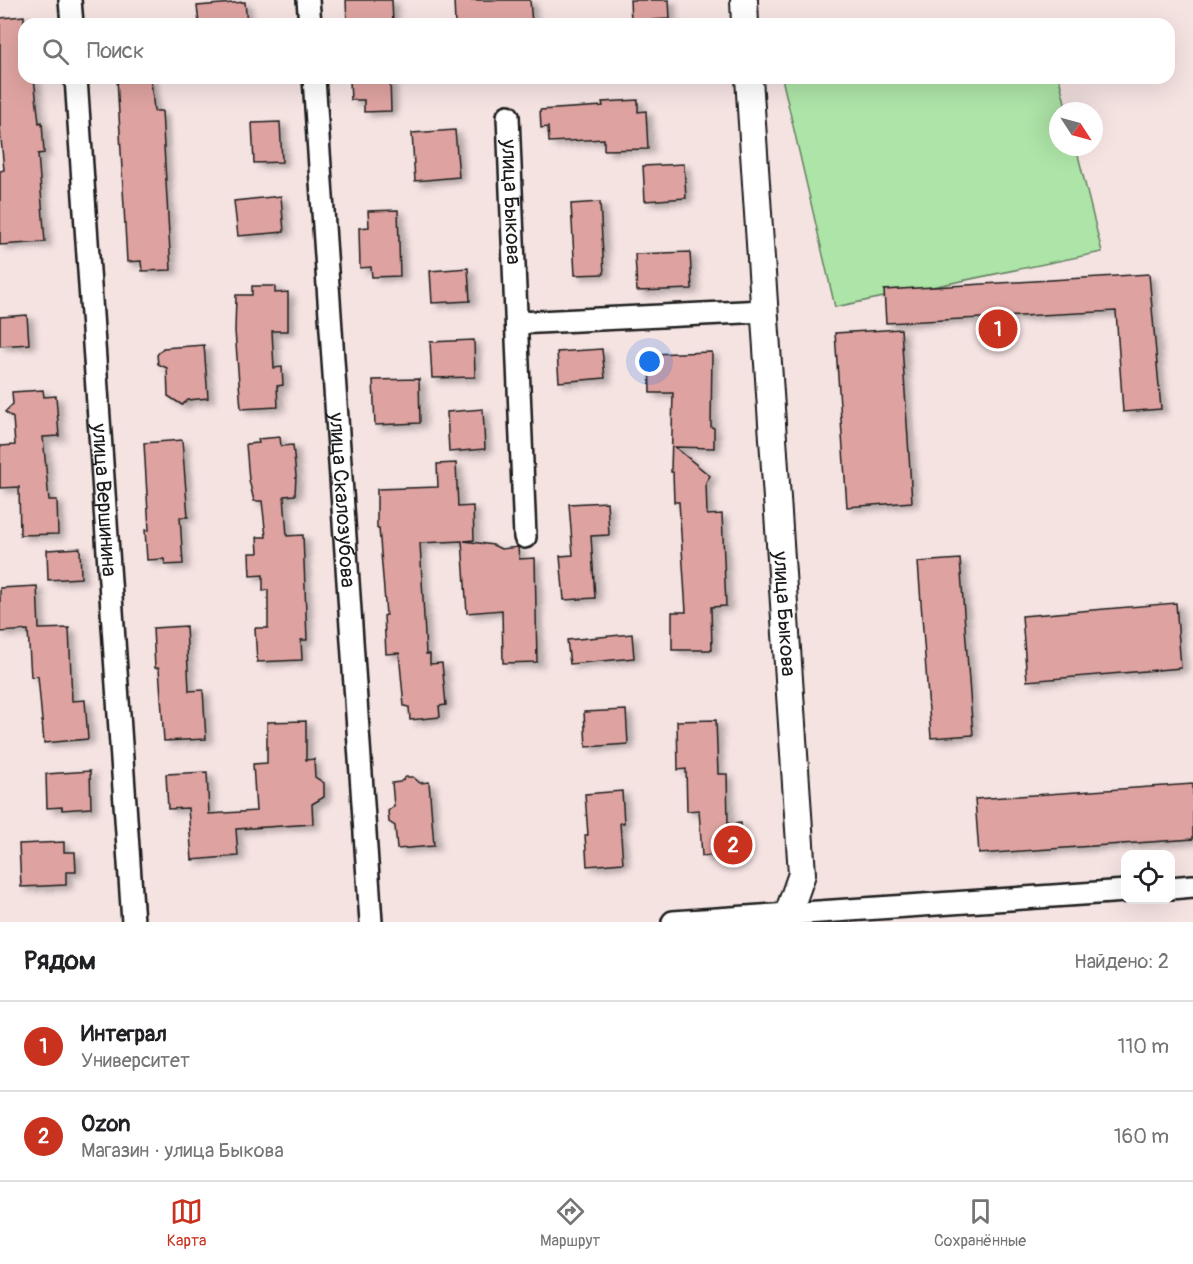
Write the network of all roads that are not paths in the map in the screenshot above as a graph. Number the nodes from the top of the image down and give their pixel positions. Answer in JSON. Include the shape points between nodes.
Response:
{"nodes":[{"id":1,"x":70,"y":0,"type":"edge"},
{"id":2,"x":308,"y":0,"type":"edge"},
{"id":3,"x":744,"y":0,"type":"edge"},
{"id":4,"x":72,"y":18,"type":"edge"},
{"id":5,"x":310,"y":18,"type":"edge"},
{"id":6,"x":745,"y":18,"type":"edge"},
{"id":7,"x":76,"y":84,"type":"edge"},
{"id":8,"x":314,"y":84,"type":"edge"},
{"id":9,"x":749,"y":84,"type":"edge"},
{"id":10,"x":508,"y":116,"type":"dead end"},
{"id":11,"x":764,"y":311,"type":"junction"},
{"id":12,"x":517,"y":323,"type":"junction"},
{"id":13,"x":525,"y":537,"type":"dead end"},
{"id":14,"x":1193,"y":886,"type":"edge"},
{"id":15,"x":1175,"y":888,"type":"edge"},
{"id":16,"x":1121,"y":891,"type":"edge"},
{"id":17,"x":785,"y":918,"type":"edge"},
{"id":18,"x":133,"y":922,"type":"edge"},
{"id":19,"x":371,"y":922,"type":"edge"},
{"id":20,"x":673,"y":922,"type":"edge"}],
"edges":[{"from":1,"to":4,"type":"street"},
{"from":2,"to":5,"type":"street"},
{"from":3,"to":6,"type":"street"},
{"from":7,"to":18,"type":"street","name":"улица Вершинина"},
{"from":8,"to":19,"type":"street","name":"улица Скалозубова"},
{"from":9,"to":11,"type":"street","name":"улица Быкова"},
{"from":10,"to":12,"type":"street","name":"улица Быкова"},
{"from":11,"to":12,"type":"street"},
{"from":11,"to":17,"type":"street","name":"улица Быкова","via":[[802,874]]},
{"from":12,"to":13,"type":"street","name":"улица Быкова"},
{"from":14,"to":15,"type":"street"},
{"from":16,"to":17,"type":"street"},
{"from":17,"to":20,"type":"street"}]}
